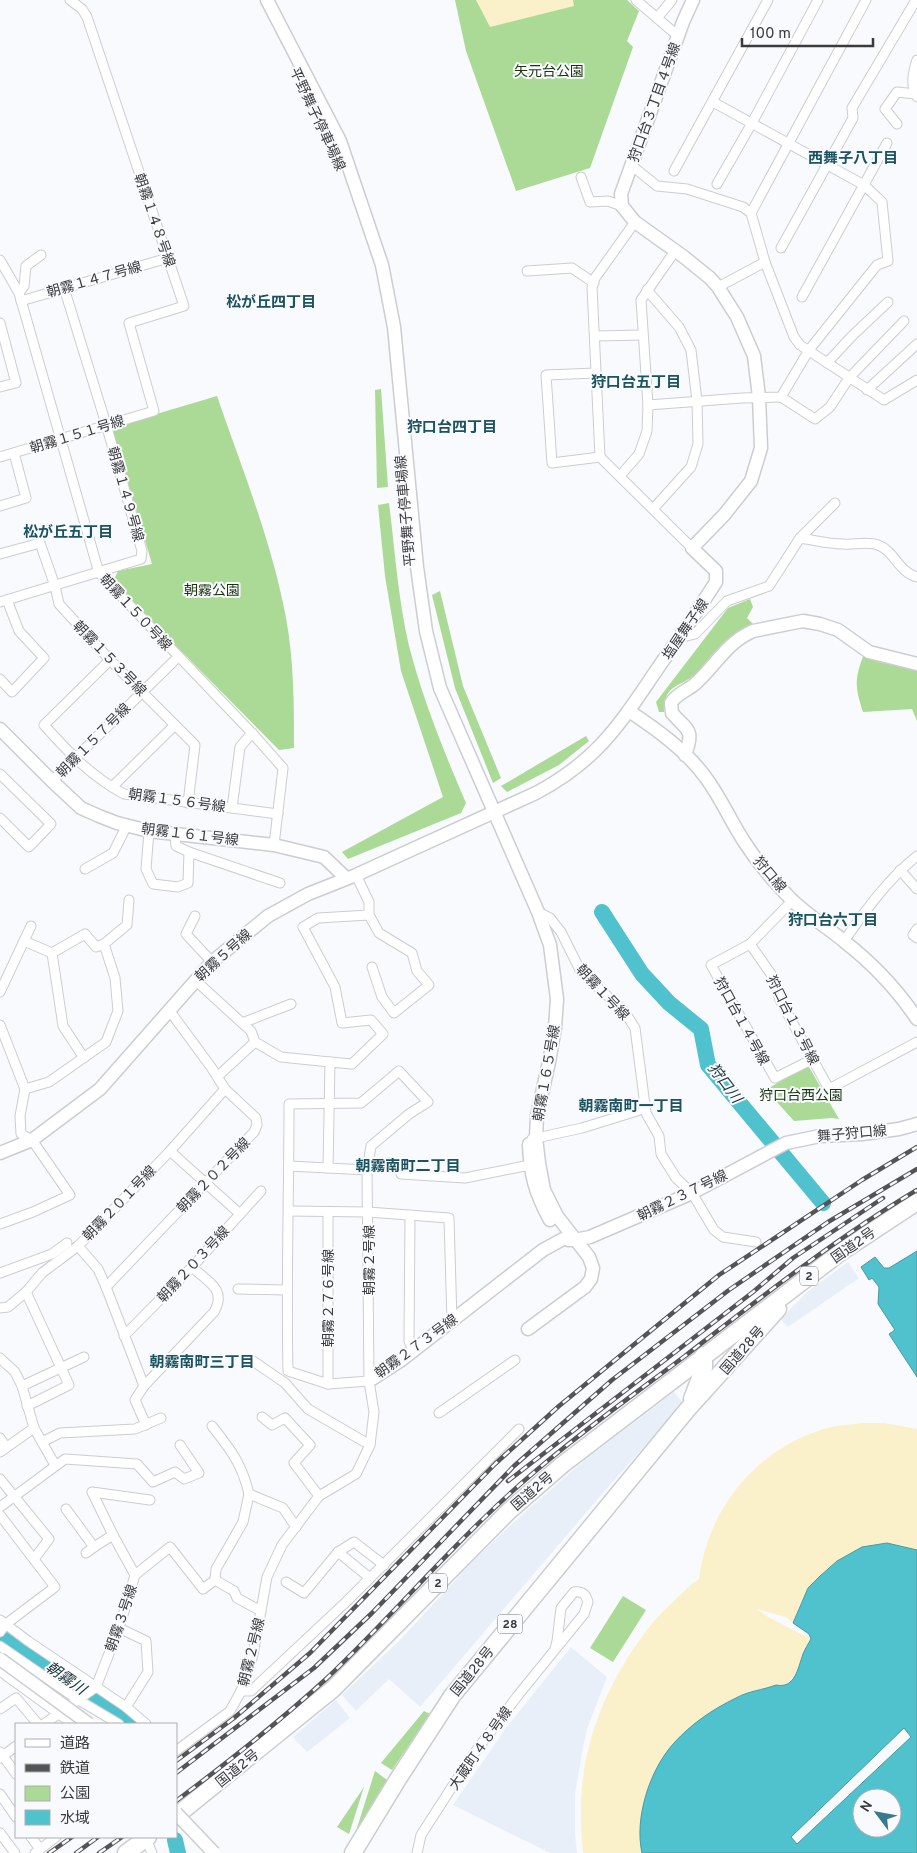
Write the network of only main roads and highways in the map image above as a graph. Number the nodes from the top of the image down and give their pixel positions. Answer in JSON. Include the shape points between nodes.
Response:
{"nodes":[{"id":1,"x":917,"y":1202,"type":"edge"},
{"id":2,"x":794,"y":1287,"type":"junction"},
{"id":3,"x":704,"y":1355,"type":"junction"},
{"id":4,"x":674,"y":1378,"type":"junction"},
{"id":5,"x":690,"y":1403,"type":"junction"},
{"id":6,"x":178,"y":1813,"type":"edge"},
{"id":7,"x":149,"y":1843,"type":"edge"},
{"id":8,"x":126,"y":1853,"type":"edge"},
{"id":9,"x":353,"y":1853,"type":"edge"}],
"edges":[{"from":1,"to":2,"type":"highway","name":"国道2号","number":"2","via":[[840,1252]]},
{"from":2,"to":3,"type":"highway","name":"国道2号","number":"2"},
{"from":2,"to":5,"type":"highway","name":"国道28号","number":"28","via":[[783,1304]]},
{"from":3,"to":4,"type":"highway","name":"国道2号","number":"2"},
{"from":3,"to":5,"type":"highway","name":"国道28号","number":"28","via":[[704,1368]]},
{"from":4,"to":5,"type":"highway","via":[[689,1384],[692,1389]]},
{"from":4,"to":6,"type":"highway","name":"国道2号","number":"2","via":[[562,1465],[509,1511],[333,1689]]},
{"from":5,"to":9,"type":"highway","name":"国道28号","number":"28","via":[[452,1696]]},
{"from":7,"to":8,"type":"highway"}]}
